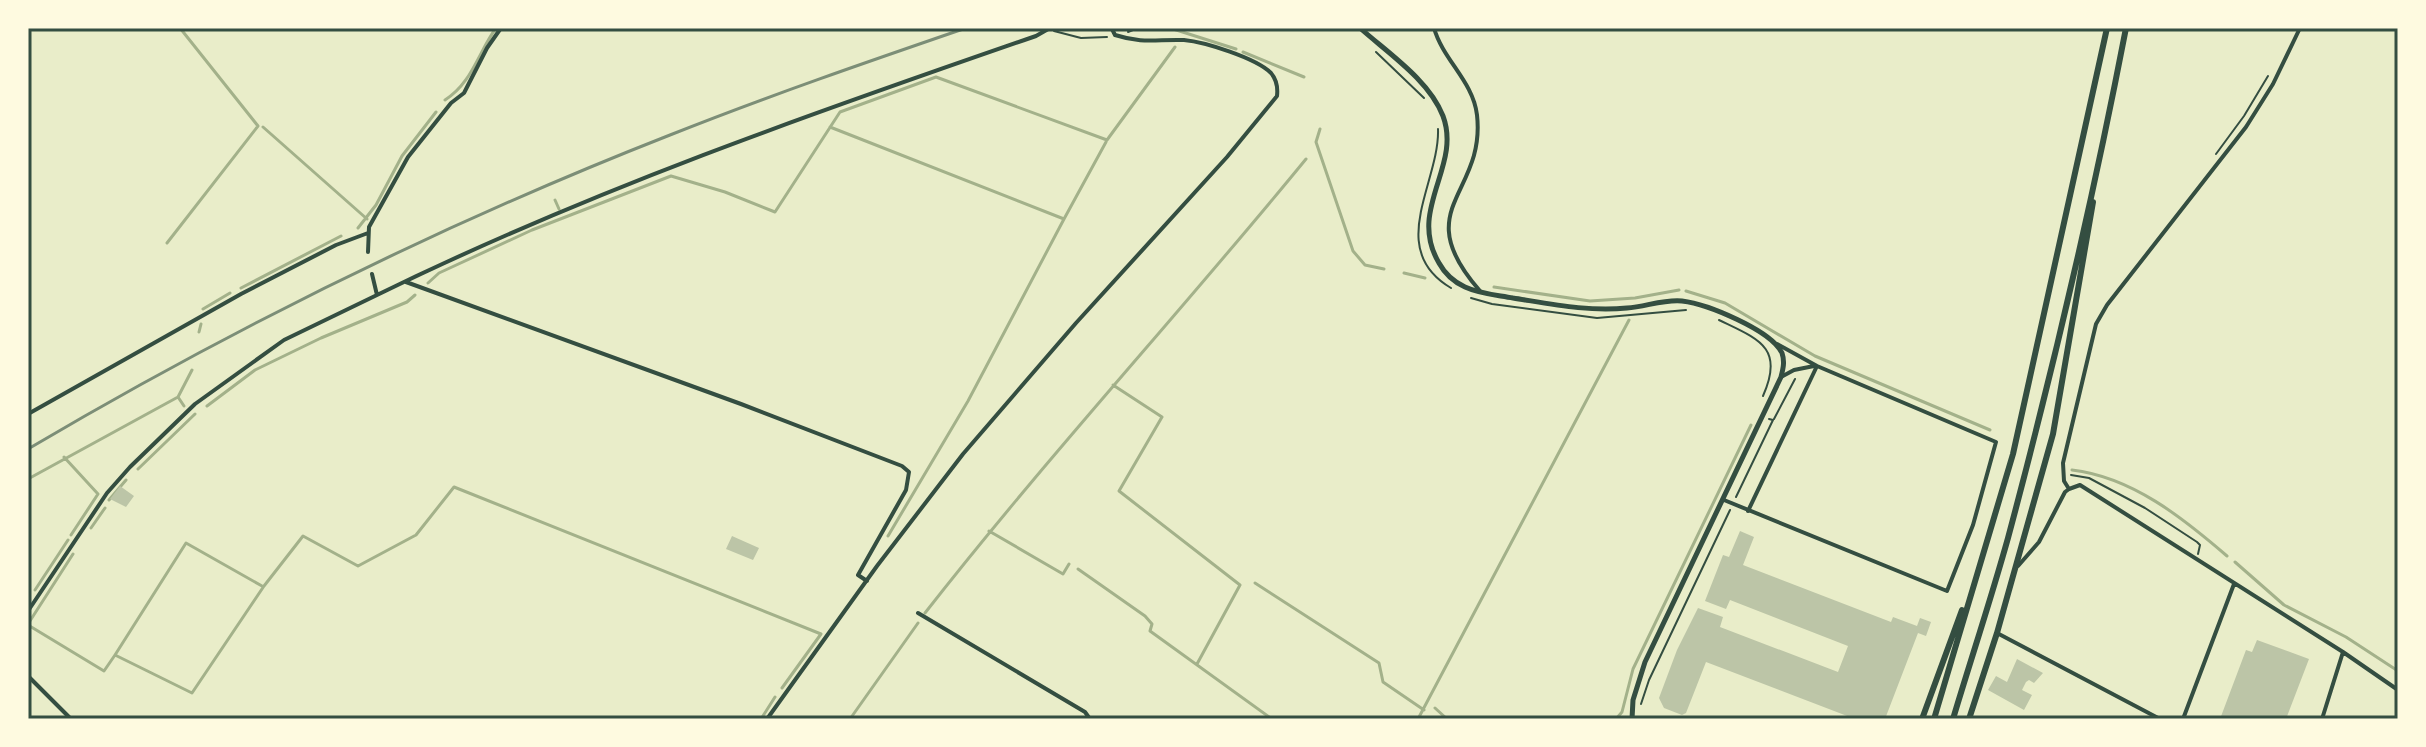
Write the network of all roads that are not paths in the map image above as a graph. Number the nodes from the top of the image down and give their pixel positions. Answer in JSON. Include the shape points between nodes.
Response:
{"nodes":[{"id":1,"x":501,"y":28,"type":"edge"},
{"id":2,"x":1050,"y":28,"type":"edge"},
{"id":3,"x":1083,"y":28,"type":"edge"},
{"id":4,"x":1113,"y":28,"type":"edge"},
{"id":5,"x":1360,"y":28,"type":"edge"},
{"id":6,"x":1434,"y":28,"type":"edge"},
{"id":7,"x":2107,"y":28,"type":"edge"},
{"id":8,"x":2126,"y":28,"type":"edge"},
{"id":9,"x":2300,"y":28,"type":"edge"},
{"id":10,"x":2106,"y":129,"type":"junction"},
{"id":11,"x":368,"y":233,"type":"junction"},
{"id":12,"x":368,"y":252,"type":"dead end"},
{"id":13,"x":372,"y":274,"type":"dead end"},
{"id":14,"x":404,"y":281,"type":"junction"},
{"id":15,"x":1481,"y":293,"type":"junction"},
{"id":16,"x":377,"y":295,"type":"junction"},
{"id":17,"x":1774,"y":342,"type":"junction"},
{"id":18,"x":1817,"y":366,"type":"junction"},
{"id":19,"x":1781,"y":377,"type":"junction"},
{"id":20,"x":28,"y":414,"type":"edge"},
{"id":21,"x":2069,"y":489,"type":"junction"},
{"id":22,"x":1724,"y":500,"type":"junction"},
{"id":23,"x":1748,"y":511,"type":"junction"},
{"id":24,"x":1984,"y":550,"type":"junction"},
{"id":25,"x":2013,"y":570,"type":"junction"},
{"id":26,"x":867,"y":581,"type":"junction"},
{"id":27,"x":2234,"y":584,"type":"junction"},
{"id":28,"x":28,"y":611,"type":"edge"},
{"id":29,"x":918,"y":613,"type":"dead end"},
{"id":30,"x":1997,"y":633,"type":"junction"},
{"id":31,"x":2343,"y":652,"type":"junction"},
{"id":32,"x":28,"y":676,"type":"edge"},
{"id":33,"x":2398,"y":690,"type":"edge"},
{"id":34,"x":1971,"y":716,"type":"edge"},
{"id":35,"x":71,"y":719,"type":"edge"},
{"id":36,"x":767,"y":719,"type":"edge"},
{"id":37,"x":1090,"y":719,"type":"edge"},
{"id":38,"x":1632,"y":719,"type":"edge"},
{"id":39,"x":1922,"y":719,"type":"edge"},
{"id":40,"x":1934,"y":719,"type":"edge"},
{"id":41,"x":1953,"y":719,"type":"edge"},
{"id":42,"x":2160,"y":719,"type":"edge"},
{"id":43,"x":2183,"y":719,"type":"edge"},
{"id":44,"x":2322,"y":719,"type":"edge"}],
"edges":[{"from":1,"to":11,"type":"street","via":[[464,93],[408,157]]},
{"from":2,"to":14,"type":"street","via":[[663,170]]},
{"from":3,"to":4,"type":"street"},
{"from":4,"to":26,"type":"street","via":[[1115,35],[1135,41],[1186,40],[1231,53],[1273,75],[1277,96],[963,454]]},
{"from":5,"to":15,"type":"street","via":[[1411,72],[1442,115],[1448,134],[1427,225],[1431,249],[1452,280]]},
{"from":6,"to":15,"type":"street","via":[[1477,114],[1475,153],[1447,231],[1452,250]]},
{"from":7,"to":24,"type":"highway","via":[[2029,387]]},
{"from":8,"to":10,"type":"highway"},
{"from":9,"to":21,"type":"street","via":[[2246,127],[2096,324],[2063,463]]},
{"from":10,"to":25,"type":"highway","via":[[2056,421]]},
{"from":10,"to":41,"type":"highway","via":[[2007,542]]},
{"from":11,"to":12,"type":"street"},
{"from":11,"to":20,"type":"street","via":[[241,294]]},
{"from":13,"to":16,"type":"street"},
{"from":14,"to":16,"type":"street"},
{"from":14,"to":26,"type":"street","via":[[902,466],[910,479],[858,575]]},
{"from":15,"to":17,"type":"street","via":[[1579,309],[1676,300],[1722,312]]},
{"from":16,"to":28,"type":"street","via":[[284,340],[195,404],[107,493]]},
{"from":17,"to":18,"type":"street"},
{"from":17,"to":19,"type":"street","via":[[1783,358]]},
{"from":18,"to":19,"type":"street"},
{"from":18,"to":23,"type":"street"},
{"from":18,"to":23,"type":"street","via":[[1996,442],[1973,525],[1947,591]]},
{"from":19,"to":22,"type":"street"},
{"from":21,"to":25,"type":"street","via":[[2039,542]]},
{"from":21,"to":27,"type":"street","via":[[2080,485]]},
{"from":22,"to":23,"type":"street"},
{"from":22,"to":38,"type":"street","via":[[1645,662]]},
{"from":24,"to":39,"type":"highway"},
{"from":24,"to":40,"type":"highway"},
{"from":25,"to":30,"type":"highway"},
{"from":26,"to":36,"type":"street"},
{"from":27,"to":31,"type":"street"},
{"from":27,"to":43,"type":"street"},
{"from":29,"to":37,"type":"street"},
{"from":30,"to":34,"type":"highway"},
{"from":30,"to":42,"type":"street"},
{"from":31,"to":33,"type":"street"},
{"from":31,"to":44,"type":"street"},
{"from":32,"to":35,"type":"street"}]}
